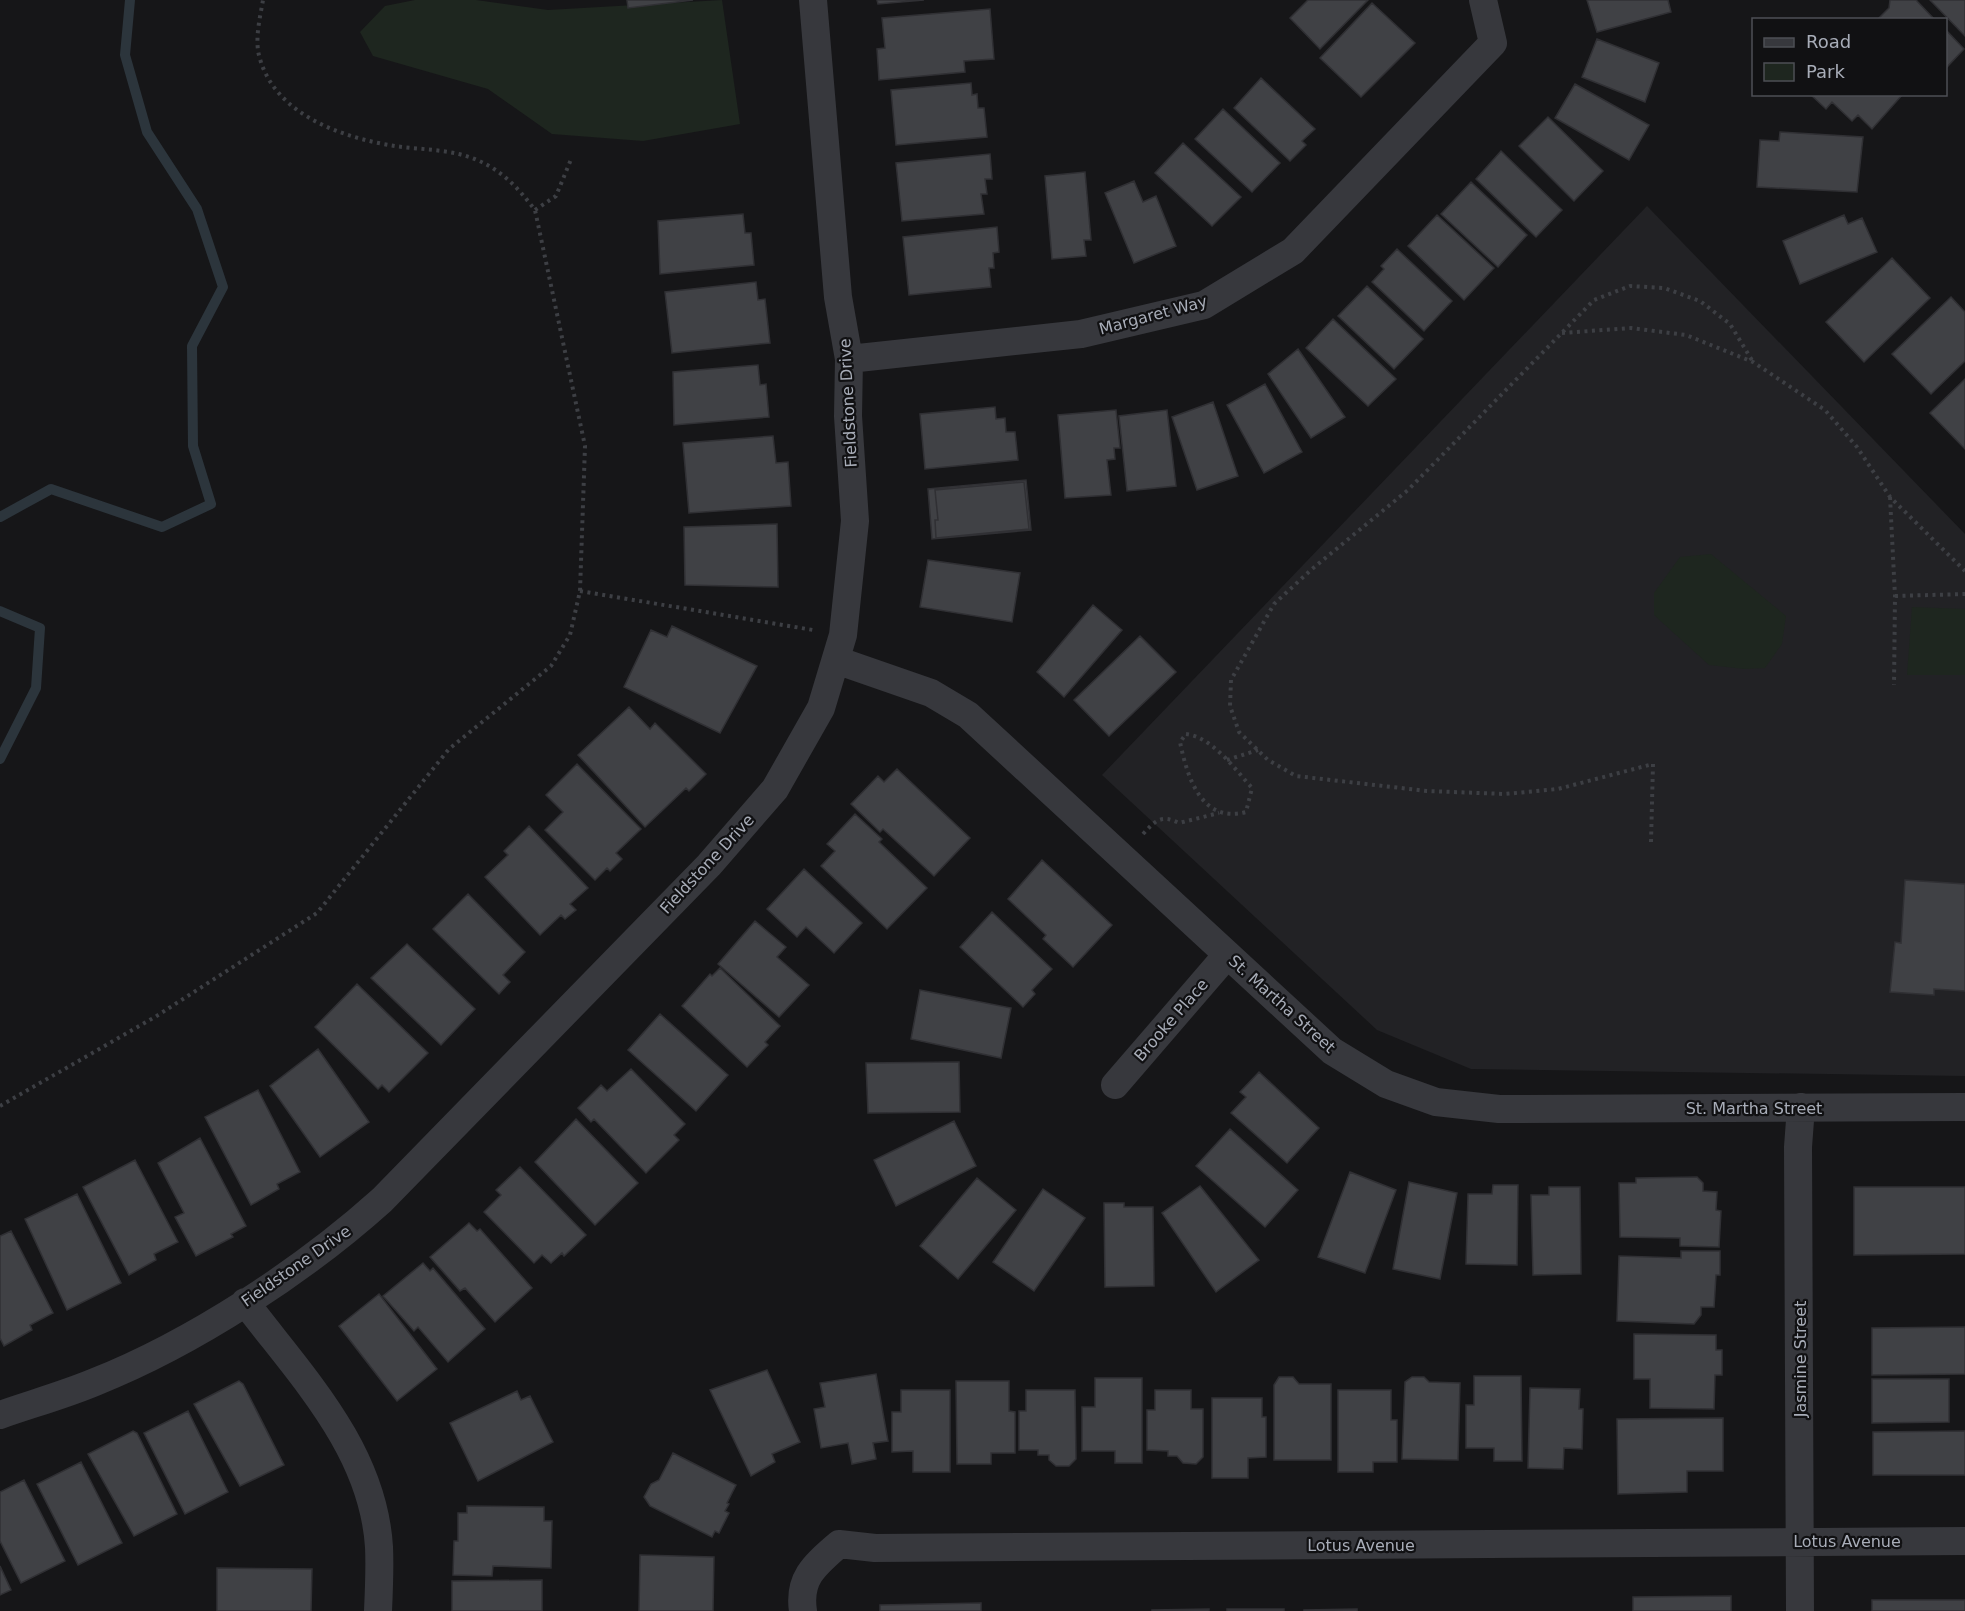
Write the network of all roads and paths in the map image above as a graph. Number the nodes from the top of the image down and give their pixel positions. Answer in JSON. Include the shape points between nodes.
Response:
{"nodes":[{"id":1,"x":264,"y":0,"type":"edge"},
{"id":2,"x":813,"y":0,"type":"edge"},
{"id":3,"x":1483,"y":0,"type":"edge"},
{"id":4,"x":572,"y":157,"type":"dead end"},
{"id":5,"x":535,"y":210,"type":"junction"},
{"id":6,"x":1561,"y":333,"type":"junction"},
{"id":7,"x":849,"y":359,"type":"junction"},
{"id":8,"x":1754,"y":362,"type":"junction"},
{"id":9,"x":1890,"y":497,"type":"junction"},
{"id":10,"x":1965,"y":571,"type":"edge"},
{"id":11,"x":580,"y":591,"type":"junction"},
{"id":12,"x":1965,"y":594,"type":"edge"},
{"id":13,"x":1895,"y":596,"type":"junction"},
{"id":14,"x":839,"y":647,"type":"junction"},
{"id":15,"x":1894,"y":685,"type":"dead end"},
{"id":16,"x":1258,"y":750,"type":"junction"},
{"id":17,"x":1227,"y":761,"type":"junction"},
{"id":18,"x":1219,"y":813,"type":"junction"},
{"id":19,"x":1141,"y":837,"type":"dead end"},
{"id":20,"x":1651,"y":842,"type":"dead end"},
{"id":21,"x":1227,"y":955,"type":"junction"},
{"id":22,"x":1115,"y":1085,"type":"dead end"},
{"id":23,"x":0,"y":1106,"type":"edge"},
{"id":24,"x":1801,"y":1107,"type":"junction"},
{"id":25,"x":1965,"y":1107,"type":"edge"},
{"id":26,"x":245,"y":1302,"type":"junction"},
{"id":27,"x":0,"y":1414,"type":"edge"},
{"id":28,"x":1965,"y":1541,"type":"edge"},
{"id":29,"x":1800,"y":1542,"type":"junction"},
{"id":30,"x":378,"y":1611,"type":"edge"},
{"id":31,"x":803,"y":1611,"type":"edge"},
{"id":32,"x":1800,"y":1611,"type":"edge"}],
"edges":[{"from":1,"to":5,"type":"path","via":[[258,25],[259,58],[273,89],[294,108],[357,138],[476,159],[511,179]]},
{"from":2,"to":7,"type":"street","name":"Fieldstone Drive","via":[[838,297]]},
{"from":3,"to":7,"type":"street","name":"Margaret Way","via":[[1493,43],[1293,251],[1204,305],[1082,334]]},
{"from":4,"to":5,"type":"path","via":[[556,196]]},
{"from":5,"to":11,"type":"path","via":[[585,446]]},
{"from":6,"to":8,"type":"path","via":[[1631,328],[1686,335]]},
{"from":6,"to":8,"type":"path","via":[[1594,300],[1630,286],[1664,288],[1700,301],[1730,324]]},
{"from":6,"to":16,"type":"path","via":[[1408,490],[1274,604],[1231,680],[1230,706],[1239,732]]},
{"from":7,"to":14,"type":"street","name":"Fieldstone Drive","via":[[848,416],[855,521]]},
{"from":8,"to":9,"type":"path","via":[[1825,410],[1857,447]]},
{"from":9,"to":10,"type":"path"},
{"from":9,"to":13,"type":"path"},
{"from":11,"to":14,"type":"path"},
{"from":11,"to":23,"type":"path","via":[[570,635],[551,666],[448,749],[317,913],[155,1017]]},
{"from":12,"to":13,"type":"path"},
{"from":13,"to":15,"type":"path"},
{"from":14,"to":21,"type":"street","name":"St. Martha Street","via":[[968,715]]},
{"from":14,"to":26,"type":"street","name":"Fieldstone Drive","via":[[821,708],[775,789],[709,865],[382,1200],[338,1240]]},
{"from":16,"to":17,"type":"path"},
{"from":16,"to":20,"type":"path","via":[[1296,776],[1427,791],[1505,794],[1558,789],[1653,764]]},
{"from":17,"to":18,"type":"path","via":[[1252,788],[1251,795],[1246,812],[1232,816]]},
{"from":17,"to":18,"type":"path","via":[[1196,735],[1186,734],[1180,742],[1185,768],[1201,799]]},
{"from":18,"to":19,"type":"path","via":[[1179,823],[1168,817],[1156,819]]},
{"from":21,"to":22,"type":"street","name":"Brooke Place"},
{"from":21,"to":24,"type":"street","name":"St. Martha Street","via":[[1332,1051],[1386,1084],[1436,1102],[1499,1109]]},
{"from":24,"to":25,"type":"street","name":"St. Martha Street"},
{"from":24,"to":29,"type":"street","name":"Jasmine Street"},
{"from":26,"to":27,"type":"street","name":"Fieldstone Drive","via":[[190,1335],[96,1382]]},
{"from":26,"to":30,"type":"street","via":[[338,1424],[358,1462],[372,1504],[379,1546]]},
{"from":28,"to":29,"type":"street","name":"Lotus Avenue"},
{"from":29,"to":31,"type":"street","name":"Lotus Avenue","via":[[875,1548],[839,1544],[813,1566],[801,1593]]},
{"from":29,"to":32,"type":"street","name":"Jasmine Street"}]}
